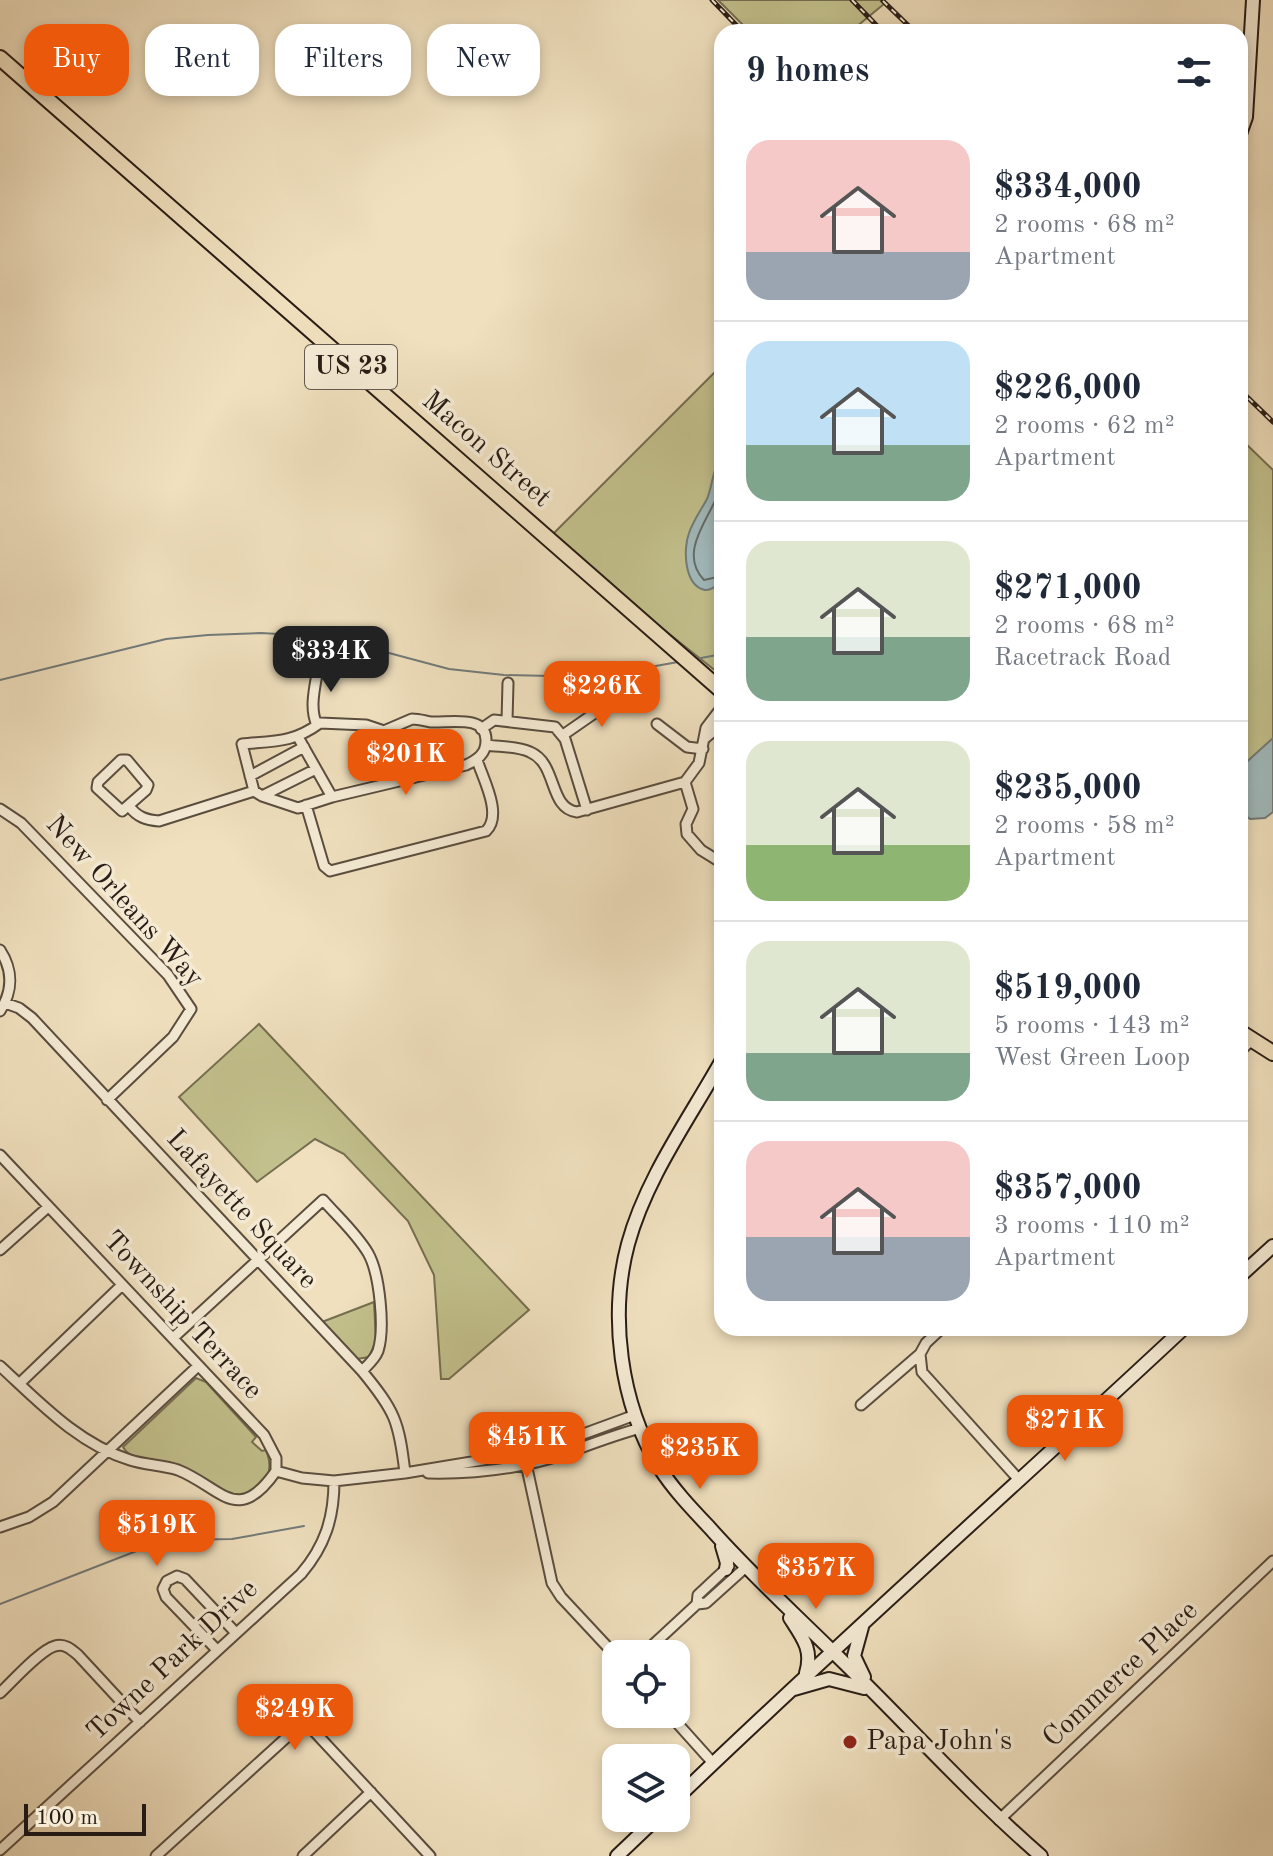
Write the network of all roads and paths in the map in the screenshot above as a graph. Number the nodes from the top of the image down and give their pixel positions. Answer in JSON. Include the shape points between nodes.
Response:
{"nodes":[{"id":1,"x":1253,"y":0,"type":"edge"},
{"id":2,"x":0,"y":58,"type":"edge"},
{"id":3,"x":1248,"y":84,"type":"edge"},
{"id":4,"x":318,"y":668,"type":"dead end"},
{"id":5,"x":508,"y":683,"type":"dead end"},
{"id":6,"x":714,"y":684,"type":"edge"},
{"id":7,"x":633,"y":701,"type":"dead end"},
{"id":8,"x":714,"y":716,"type":"edge"},
{"id":9,"x":507,"y":721,"type":"junction"},
{"id":10,"x":657,"y":724,"type":"dead end"},
{"id":11,"x":317,"y":725,"type":"junction"},
{"id":12,"x":481,"y":729,"type":"junction"},
{"id":13,"x":714,"y":732,"type":"edge"},
{"id":14,"x":563,"y":735,"type":"junction"},
{"id":15,"x":298,"y":737,"type":"junction"},
{"id":16,"x":703,"y":744,"type":"junction"},
{"id":17,"x":486,"y":745,"type":"junction"},
{"id":18,"x":304,"y":747,"type":"junction"},
{"id":19,"x":477,"y":760,"type":"junction"},
{"id":20,"x":316,"y":769,"type":"junction"},
{"id":21,"x":250,"y":776,"type":"junction"},
{"id":22,"x":685,"y":782,"type":"junction"},
{"id":23,"x":258,"y":794,"type":"junction"},
{"id":24,"x":332,"y":797,"type":"junction"},
{"id":25,"x":306,"y":805,"type":"junction"},
{"id":26,"x":129,"y":806,"type":"junction"},
{"id":27,"x":0,"y":809,"type":"edge"},
{"id":28,"x":587,"y":810,"type":"junction"},
{"id":29,"x":714,"y":858,"type":"edge"},
{"id":30,"x":0,"y":950,"type":"edge"},
{"id":31,"x":3,"y":1007,"type":"edge"},
{"id":32,"x":1248,"y":1037,"type":"edge"},
{"id":33,"x":1273,"y":1053,"type":"edge"},
{"id":34,"x":714,"y":1074,"type":"edge"},
{"id":35,"x":107,"y":1100,"type":"junction"},
{"id":36,"x":0,"y":1155,"type":"edge"},
{"id":37,"x":48,"y":1207,"type":"junction"},
{"id":38,"x":1273,"y":1246,"type":"edge"},
{"id":39,"x":0,"y":1250,"type":"edge"},
{"id":40,"x":257,"y":1260,"type":"junction"},
{"id":41,"x":1248,"y":1269,"type":"edge"},
{"id":42,"x":122,"y":1285,"type":"junction"},
{"id":43,"x":933,"y":1336,"type":"edge"},
{"id":44,"x":1175,"y":1336,"type":"edge"},
{"id":45,"x":173,"y":1338,"type":"junction"},
{"id":46,"x":920,"y":1354,"type":"junction"},
{"id":47,"x":0,"y":1366,"type":"edge"},
{"id":48,"x":198,"y":1366,"type":"junction"},
{"id":49,"x":362,"y":1371,"type":"junction"},
{"id":50,"x":19,"y":1384,"type":"junction"},
{"id":51,"x":861,"y":1405,"type":"dead end"},
{"id":52,"x":638,"y":1422,"type":"junction"},
{"id":53,"x":108,"y":1451,"type":"junction"},
{"id":54,"x":525,"y":1459,"type":"junction"},
{"id":55,"x":276,"y":1471,"type":"junction"},
{"id":56,"x":405,"y":1473,"type":"junction"},
{"id":57,"x":334,"y":1481,"type":"junction"},
{"id":58,"x":1020,"y":1481,"type":"junction"},
{"id":59,"x":0,"y":1527,"type":"edge"},
{"id":60,"x":717,"y":1536,"type":"junction"},
{"id":61,"x":1273,"y":1561,"type":"edge"},
{"id":62,"x":742,"y":1562,"type":"junction"},
{"id":63,"x":726,"y":1569,"type":"junction"},
{"id":64,"x":777,"y":1599,"type":"junction"},
{"id":65,"x":697,"y":1604,"type":"junction"},
{"id":66,"x":865,"y":1621,"type":"junction"},
{"id":67,"x":236,"y":1633,"type":"junction"},
{"id":68,"x":658,"y":1640,"type":"edge"},
{"id":69,"x":602,"y":1641,"type":"edge"},
{"id":70,"x":217,"y":1650,"type":"junction"},
{"id":71,"x":831,"y":1650,"type":"junction"},
{"id":72,"x":806,"y":1674,"type":"junction"},
{"id":73,"x":787,"y":1692,"type":"junction"},
{"id":74,"x":0,"y":1693,"type":"edge"},
{"id":75,"x":874,"y":1693,"type":"junction"},
{"id":76,"x":140,"y":1722,"type":"junction"},
{"id":77,"x":682,"y":1728,"type":"edge"},
{"id":78,"x":713,"y":1763,"type":"junction"},
{"id":79,"x":690,"y":1785,"type":"edge"},
{"id":80,"x":371,"y":1792,"type":"junction"},
{"id":81,"x":999,"y":1820,"type":"junction"},
{"id":82,"x":642,"y":1832,"type":"edge"},
{"id":83,"x":0,"y":1850,"type":"edge"},
{"id":84,"x":156,"y":1856,"type":"edge"},
{"id":85,"x":303,"y":1856,"type":"edge"},
{"id":86,"x":430,"y":1856,"type":"edge"},
{"id":87,"x":617,"y":1856,"type":"edge"},
{"id":88,"x":1041,"y":1856,"type":"edge"}],
"edges":[{"from":1,"to":3,"type":"main road"},
{"from":2,"to":6,"type":"main road","name":"Macon Street","number":"US 23"},
{"from":4,"to":11,"type":"street","via":[[313,705]]},
{"from":5,"to":9,"type":"street"},
{"from":7,"to":14,"type":"street","via":[[602,708]]},
{"from":8,"to":16,"type":"street"},
{"from":9,"to":12,"type":"street","via":[[494,720]]},
{"from":9,"to":14,"type":"street","via":[[555,727]]},
{"from":10,"to":16,"type":"street","via":[[687,747]]},
{"from":11,"to":12,"type":"street","via":[[366,725],[384,731],[419,719],[465,721]]},
{"from":11,"to":15,"type":"street"},
{"from":12,"to":17,"type":"street"},
{"from":13,"to":16,"type":"street"},
{"from":14,"to":28,"type":"street"},
{"from":15,"to":18,"type":"street"},
{"from":15,"to":21,"type":"street","via":[[242,744]]},
{"from":16,"to":22,"type":"street","via":[[699,763]]},
{"from":17,"to":19,"type":"street"},
{"from":17,"to":28,"type":"street","via":[[522,749],[539,757],[561,806],[567,811]]},
{"from":18,"to":20,"type":"street"},
{"from":18,"to":21,"type":"street"},
{"from":19,"to":24,"type":"street"},
{"from":19,"to":25,"type":"street","via":[[494,815],[486,831],[330,871]]},
{"from":20,"to":23,"type":"street"},
{"from":20,"to":24,"type":"street"},
{"from":21,"to":23,"type":"street"},
{"from":22,"to":28,"type":"street"},
{"from":22,"to":29,"type":"street","via":[[693,809],[687,834]]},
{"from":23,"to":25,"type":"street","via":[[298,808]]},
{"from":23,"to":26,"type":"street","via":[[159,821],[146,820]]},
{"from":24,"to":25,"type":"street"},
{"from":26,"to":26,"type":"street","via":[[118,809],[97,788],[121,760],[127,760],[148,785]]},
{"from":27,"to":35,"type":"street","name":"New Orleans Way","via":[[21,823],[157,964],[191,1009],[173,1037]]},
{"from":30,"to":31,"type":"street","via":[[11,974]]},
{"from":31,"to":35,"type":"street","name":"Lafayette Square","via":[[19,1008],[32,1018]]},
{"from":32,"to":33,"type":"main road"},
{"from":34,"to":52,"type":"main road","via":[[651,1184],[629,1242],[620,1340]]},
{"from":35,"to":40,"type":"street","name":"Lafayette Square"},
{"from":36,"to":37,"type":"street","name":"Township Terrace"},
{"from":37,"to":39,"type":"street"},
{"from":37,"to":42,"type":"street","name":"Township Terrace"},
{"from":38,"to":41,"type":"main road"},
{"from":40,"to":45,"type":"street"},
{"from":40,"to":49,"type":"street","name":"Lafayette Square"},
{"from":40,"to":49,"type":"street","via":[[323,1200],[369,1255],[377,1280],[377,1355]]},
{"from":42,"to":45,"type":"street","name":"Township Terrace"},
{"from":42,"to":50,"type":"street"},
{"from":43,"to":46,"type":"street"},
{"from":44,"to":58,"type":"main road"},
{"from":45,"to":48,"type":"street","name":"Township Terrace"},
{"from":46,"to":51,"type":"street"},
{"from":46,"to":58,"type":"street","via":[[922,1372]]},
{"from":47,"to":50,"type":"street"},
{"from":48,"to":53,"type":"street"},
{"from":48,"to":55,"type":"street","name":"Township Terrace","via":[[264,1435],[276,1458]]},
{"from":49,"to":56,"type":"street","name":"Lafayette Square","via":[[395,1415]]},
{"from":50,"to":53,"type":"street"},
{"from":52,"to":54,"type":"street","via":[[562,1455]]},
{"from":52,"to":60,"type":"main road","via":[[659,1466]]},
{"from":53,"to":55,"type":"street","via":[[177,1470],[236,1500],[250,1498]]},
{"from":53,"to":59,"type":"street","via":[[53,1502]]},
{"from":54,"to":56,"type":"street","via":[[457,1474]]},
{"from":54,"to":69,"type":"street","via":[[552,1583]]},
{"from":55,"to":57,"type":"street"},
{"from":56,"to":57,"type":"street"},
{"from":57,"to":67,"type":"street","name":"Towne Park Drive","via":[[331,1522],[314,1559]]},
{"from":58,"to":66,"type":"main road"},
{"from":60,"to":62,"type":"main road"},
{"from":60,"to":63,"type":"main road"},
{"from":61,"to":81,"type":"street","name":"Commerce Place"},
{"from":62,"to":63,"type":"street"},
{"from":62,"to":64,"type":"main road"},
{"from":62,"to":65,"type":"street","via":[[706,1603]]},
{"from":63,"to":65,"type":"street","via":[[698,1595]]},
{"from":64,"to":71,"type":"main road"},
{"from":64,"to":72,"type":"main road","via":[[808,1646]]},
{"from":65,"to":68,"type":"street"},
{"from":66,"to":71,"type":"main road"},
{"from":66,"to":75,"type":"main road","via":[[854,1656]]},
{"from":67,"to":70,"type":"street","name":"Towne Park Drive"},
{"from":67,"to":70,"type":"street","via":[[185,1579],[167,1581],[166,1597]]},
{"from":70,"to":76,"type":"street","name":"Towne Park Drive"},
{"from":71,"to":72,"type":"main road"},
{"from":71,"to":75,"type":"main road"},
{"from":72,"to":73,"type":"main road"},
{"from":73,"to":75,"type":"main road","via":[[829,1679]]},
{"from":73,"to":78,"type":"main road"},
{"from":74,"to":76,"type":"street","via":[[52,1646],[60,1645],[78,1655]]},
{"from":75,"to":81,"type":"main road"},
{"from":76,"to":83,"type":"street","name":"Towne Park Drive"},
{"from":77,"to":78,"type":"street"},
{"from":78,"to":79,"type":"main road"},
{"from":80,"to":84,"type":"street","via":[[311,1728],[299,1729]]},
{"from":80,"to":85,"type":"street"},
{"from":80,"to":86,"type":"street"},
{"from":81,"to":88,"type":"main road"},
{"from":82,"to":87,"type":"main road"}]}
